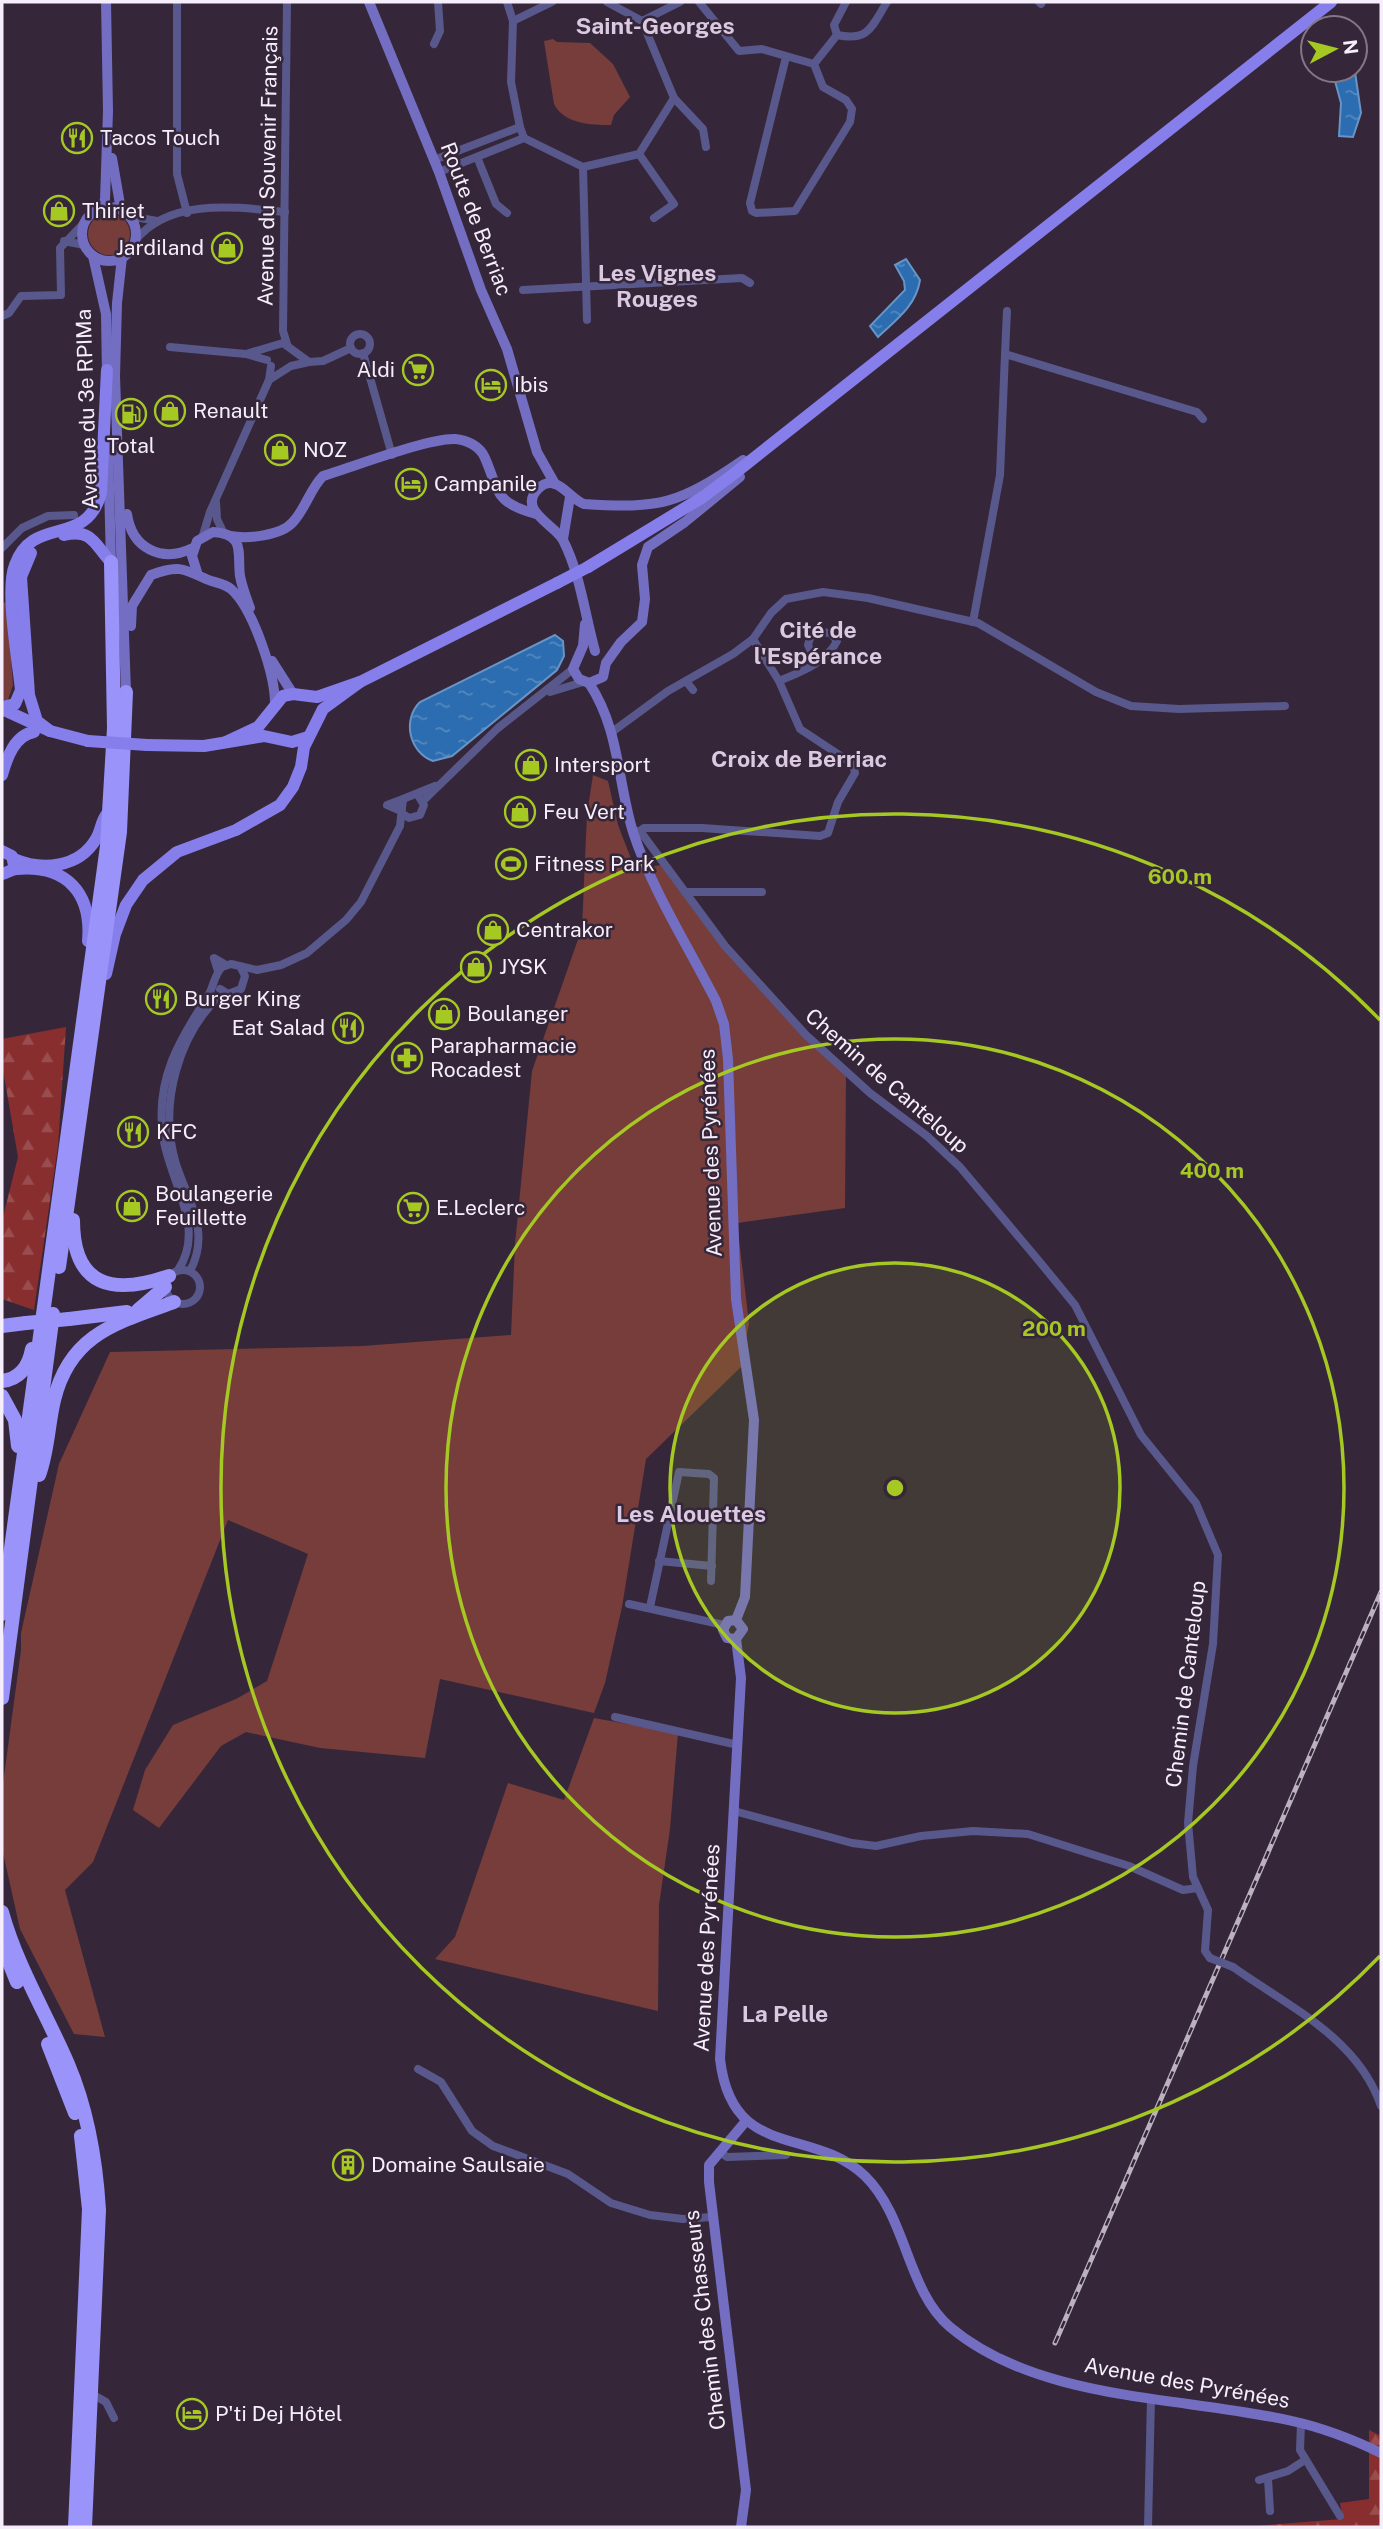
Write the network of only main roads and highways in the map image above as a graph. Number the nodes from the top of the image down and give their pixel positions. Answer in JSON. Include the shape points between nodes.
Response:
{"nodes":[{"id":1,"x":106,"y":2,"type":"edge"},
{"id":2,"x":369,"y":2,"type":"edge"},
{"id":3,"x":1331,"y":2,"type":"edge"},
{"id":4,"x":108,"y":111,"type":"junction"},
{"id":5,"x":101,"y":208,"type":"junction"},
{"id":6,"x":125,"y":213,"type":"junction"},
{"id":7,"x":93,"y":256,"type":"junction"},
{"id":8,"x":122,"y":257,"type":"junction"},
{"id":9,"x":907,"y":340,"type":"junction"},
{"id":10,"x":107,"y":370,"type":"junction"},
{"id":11,"x":812,"y":413,"type":"junction"},
{"id":12,"x":117,"y":427,"type":"junction"},
{"id":13,"x":537,"y":452,"type":"junction"},
{"id":14,"x":740,"y":477,"type":"junction"},
{"id":15,"x":555,"y":484,"type":"junction"},
{"id":16,"x":537,"y":491,"type":"junction"},
{"id":17,"x":570,"y":497,"type":"junction"},
{"id":18,"x":512,"y":505,"type":"junction"},
{"id":19,"x":536,"y":514,"type":"junction"},
{"id":20,"x":565,"y":517,"type":"junction"},
{"id":21,"x":549,"y":522,"type":"junction"},
{"id":22,"x":227,"y":534,"type":"junction"},
{"id":23,"x":258,"y":535,"type":"junction"},
{"id":24,"x":563,"y":540,"type":"junction"},
{"id":25,"x":193,"y":548,"type":"junction"},
{"id":26,"x":241,"y":554,"type":"junction"},
{"id":27,"x":111,"y":562,"type":"junction"},
{"id":28,"x":239,"y":567,"type":"junction"},
{"id":29,"x":588,"y":567,"type":"junction"},
{"id":30,"x":197,"y":572,"type":"junction"},
{"id":31,"x":216,"y":582,"type":"junction"},
{"id":32,"x":11,"y":589,"type":"edge"},
{"id":33,"x":586,"y":618,"type":"junction"},
{"id":34,"x":595,"y":651,"type":"junction"},
{"id":35,"x":579,"y":654,"type":"junction"},
{"id":36,"x":606,"y":663,"type":"junction"},
{"id":37,"x":603,"y":677,"type":"junction"},
{"id":38,"x":360,"y":682,"type":"junction"},
{"id":39,"x":586,"y":683,"type":"junction"},
{"id":40,"x":126,"y":692,"type":"junction"},
{"id":41,"x":300,"y":696,"type":"junction"},
{"id":42,"x":604,"y":706,"type":"junction"},
{"id":43,"x":2,"y":708,"type":"edge"},
{"id":44,"x":273,"y":708,"type":"junction"},
{"id":45,"x":2,"y":716,"type":"edge"},
{"id":46,"x":317,"y":721,"type":"junction"},
{"id":47,"x":50,"y":731,"type":"junction"},
{"id":48,"x":34,"y":732,"type":"junction"},
{"id":49,"x":279,"y":737,"type":"junction"},
{"id":50,"x":308,"y":737,"type":"junction"},
{"id":51,"x":88,"y":741,"type":"junction"},
{"id":52,"x":226,"y":742,"type":"junction"},
{"id":53,"x":2,"y":775,"type":"edge"},
{"id":54,"x":110,"y":811,"type":"junction"},
{"id":55,"x":2,"y":851,"type":"edge"},
{"id":56,"x":9,"y":867,"type":"edge"},
{"id":57,"x":87,"y":1063,"type":"junction"},
{"id":58,"x":71,"y":1102,"type":"junction"},
{"id":59,"x":72,"y":1174,"type":"junction"},
{"id":60,"x":50,"y":1262,"type":"junction"},
{"id":61,"x":174,"y":1302,"type":"road end"},
{"id":62,"x":156,"y":1308,"type":"junction"},
{"id":63,"x":138,"y":1310,"type":"junction"},
{"id":64,"x":2,"y":1326,"type":"edge"},
{"id":65,"x":2,"y":1381,"type":"edge"},
{"id":66,"x":2,"y":1396,"type":"edge"},
{"id":67,"x":28,"y":1506,"type":"junction"},
{"id":68,"x":2,"y":1570,"type":"edge"},
{"id":69,"x":2,"y":1615,"type":"edge"},
{"id":70,"x":736,"y":1620,"type":"junction"},
{"id":71,"x":736,"y":1639,"type":"junction"},
{"id":72,"x":2,"y":1698,"type":"edge"},
{"id":73,"x":2,"y":1912,"type":"edge"},
{"id":74,"x":2,"y":1945,"type":"edge"},
{"id":75,"x":746,"y":2121,"type":"junction"},
{"id":76,"x":1381,"y":2453,"type":"edge"},
{"id":77,"x":75,"y":2527,"type":"edge"},
{"id":78,"x":85,"y":2527,"type":"edge"},
{"id":79,"x":741,"y":2527,"type":"edge"}],
"edges":[{"from":1,"to":4,"type":"main road"},
{"from":2,"to":13,"type":"main road","name":"Route de Berriac","via":[[507,349]]},
{"from":3,"to":9,"type":"main road"},
{"from":4,"to":5,"type":"main road"},
{"from":4,"to":6,"type":"main road"},
{"from":5,"to":6,"type":"main road"},
{"from":5,"to":7,"type":"main road","via":[[84,223],[84,245]]},
{"from":6,"to":8,"type":"main road","via":[[135,227],[134,242]]},
{"from":7,"to":8,"type":"main road","via":[[109,261]]},
{"from":7,"to":10,"type":"main road","name":"Avenue du 3e RPIMa","via":[[106,314]]},
{"from":8,"to":12,"type":"main road","name":"Avenue du 3e RPIMa","via":[[117,303]]},
{"from":9,"to":11,"type":"main road"},
{"from":9,"to":14,"type":"main road"},
{"from":10,"to":27,"type":"main road","name":"Avenue du 3e RPIMa"},
{"from":10,"to":32,"type":"main road","via":[[101,493],[96,510],[85,522],[45,534],[25,547],[14,565]]},
{"from":11,"to":17,"type":"main road","via":[[682,498],[625,506],[584,504]]},
{"from":11,"to":29,"type":"main road","via":[[702,497]]},
{"from":12,"to":25,"type":"main road","via":[[123,494],[133,537],[159,553],[173,555]]},
{"from":12,"to":40,"type":"main road"},
{"from":13,"to":15,"type":"main road","name":"Route de Berriac"},
{"from":13,"to":16,"type":"main road","name":"Route de Berriac"},
{"from":14,"to":29,"type":"main road","via":[[630,550]]},
{"from":14,"to":36,"type":"main road","via":[[648,547],[642,565],[642,622]]},
{"from":15,"to":16,"type":"main road"},
{"from":15,"to":17,"type":"main road"},
{"from":16,"to":18,"type":"main road"},
{"from":16,"to":19,"type":"main road"},
{"from":17,"to":20,"type":"main road","via":[[571,508]]},
{"from":18,"to":19,"type":"main road"},
{"from":18,"to":23,"type":"main road","via":[[493,485],[484,456],[474,444],[451,439],[323,476],[294,521],[286,528]]},
{"from":19,"to":21,"type":"main road"},
{"from":20,"to":21,"type":"main road"},
{"from":20,"to":24,"type":"main road"},
{"from":21,"to":24,"type":"main road"},
{"from":22,"to":23,"type":"main road"},
{"from":22,"to":25,"type":"main road","via":[[203,535]]},
{"from":22,"to":26,"type":"main road"},
{"from":23,"to":26,"type":"main road"},
{"from":24,"to":33,"type":"main road"},
{"from":25,"to":30,"type":"main road"},
{"from":26,"to":28,"type":"main road"},
{"from":27,"to":32,"type":"main road","via":[[87,535],[49,538],[30,554]]},
{"from":27,"to":54,"type":"highway","via":[[114,728]]},
{"from":28,"to":31,"type":"main road"},
{"from":28,"to":41,"type":"main road","via":[[260,634],[284,684]]},
{"from":29,"to":38,"type":"main road","bridge":true},
{"from":30,"to":31,"type":"main road"},
{"from":30,"to":40,"type":"main road","via":[[163,571],[151,575],[141,588],[132,606],[131,672]]},
{"from":31,"to":44,"type":"main road","via":[[232,590],[244,606],[270,666]]},
{"from":32,"to":43,"type":"main road","via":[[21,690],[15,704]]},
{"from":32,"to":47,"type":"main road","via":[[26,637],[31,710]]},
{"from":33,"to":34,"type":"main road"},
{"from":33,"to":35,"type":"main road"},
{"from":34,"to":35,"type":"main road"},
{"from":34,"to":36,"type":"main road"},
{"from":35,"to":39,"type":"main road","via":[[573,669]]},
{"from":36,"to":37,"type":"main road"},
{"from":37,"to":39,"type":"main road"},
{"from":37,"to":42,"type":"main road","name":"Avenue des Pyrénées"},
{"from":38,"to":41,"type":"main road","via":[[317,697]]},
{"from":38,"to":46,"type":"main road","via":[[326,706]]},
{"from":39,"to":42,"type":"main road","name":"Avenue des Pyrénées"},
{"from":40,"to":57,"type":"highway","via":[[120,832]]},
{"from":41,"to":44,"type":"main road"},
{"from":41,"to":46,"type":"main road","via":[[313,704]]},
{"from":42,"to":70,"type":"main road","name":"Avenue des Pyrénées","via":[[644,860],[716,1001],[725,1035],[736,1299],[754,1420],[745,1597]]},
{"from":43,"to":47,"type":"main road"},
{"from":44,"to":49,"type":"main road","via":[[271,726]]},
{"from":44,"to":52,"type":"main road","via":[[258,727]]},
{"from":45,"to":48,"type":"main road"},
{"from":46,"to":50,"type":"main road"},
{"from":47,"to":51,"type":"main road"},
{"from":48,"to":51,"type":"main road"},
{"from":48,"to":53,"type":"main road","via":[[18,739]]},
{"from":49,"to":50,"type":"main road","via":[[292,742]]},
{"from":49,"to":52,"type":"main road"},
{"from":50,"to":57,"type":"main road","via":[[293,787],[280,805],[236,830],[177,852],[143,880],[126,905],[115,934]]},
{"from":51,"to":52,"type":"main road","bridge":true,"via":[[174,748]]},
{"from":54,"to":56,"type":"main road","via":[[96,840],[76,858],[51,867]]},
{"from":54,"to":58,"type":"highway"},
{"from":55,"to":56,"type":"main road","via":[[10,853]]},
{"from":56,"to":58,"type":"main road","via":[[64,878],[76,888],[88,912]]},
{"from":57,"to":59,"type":"highway"},
{"from":58,"to":60,"type":"highway"},
{"from":59,"to":63,"type":"highway","via":[[73,1240],[90,1273],[123,1288],[171,1278]]},
{"from":59,"to":67,"type":"highway"},
{"from":60,"to":65,"type":"highway","via":[[30,1358],[13,1380]]},
{"from":60,"to":69,"type":"highway"},
{"from":61,"to":62,"type":"highway"},
{"from":62,"to":63,"type":"highway"},
{"from":62,"to":67,"type":"highway","via":[[91,1337],[69,1360],[54,1399],[43,1465]]},
{"from":63,"to":64,"type":"highway","bridge":true},
{"from":66,"to":68,"type":"highway","via":[[18,1435]]},
{"from":67,"to":72,"type":"highway"},
{"from":70,"to":71,"type":"main road","via":[[743,1629]]},
{"from":70,"to":71,"type":"main road","via":[[724,1625],[725,1636]]},
{"from":71,"to":75,"type":"main road","name":"Avenue des Pyrénées","via":[[741,1678],[720,2059],[731,2101]]},
{"from":73,"to":78,"type":"highway","via":[[23,1972],[68,2063],[89,2124],[96,2168],[99,2210]]},
{"from":74,"to":77,"type":"highway","via":[[70,2095],[87,2172]]},
{"from":75,"to":76,"type":"main road","name":"Avenue des Pyrénées","via":[[788,2143],[833,2156],[865,2176],[884,2199],[928,2298],[947,2325],[978,2349],[1088,2389],[1301,2423],[1342,2434]]},
{"from":75,"to":79,"type":"main road","name":"Chemin des Chasseurs","via":[[709,2165],[746,2490]]}]}
